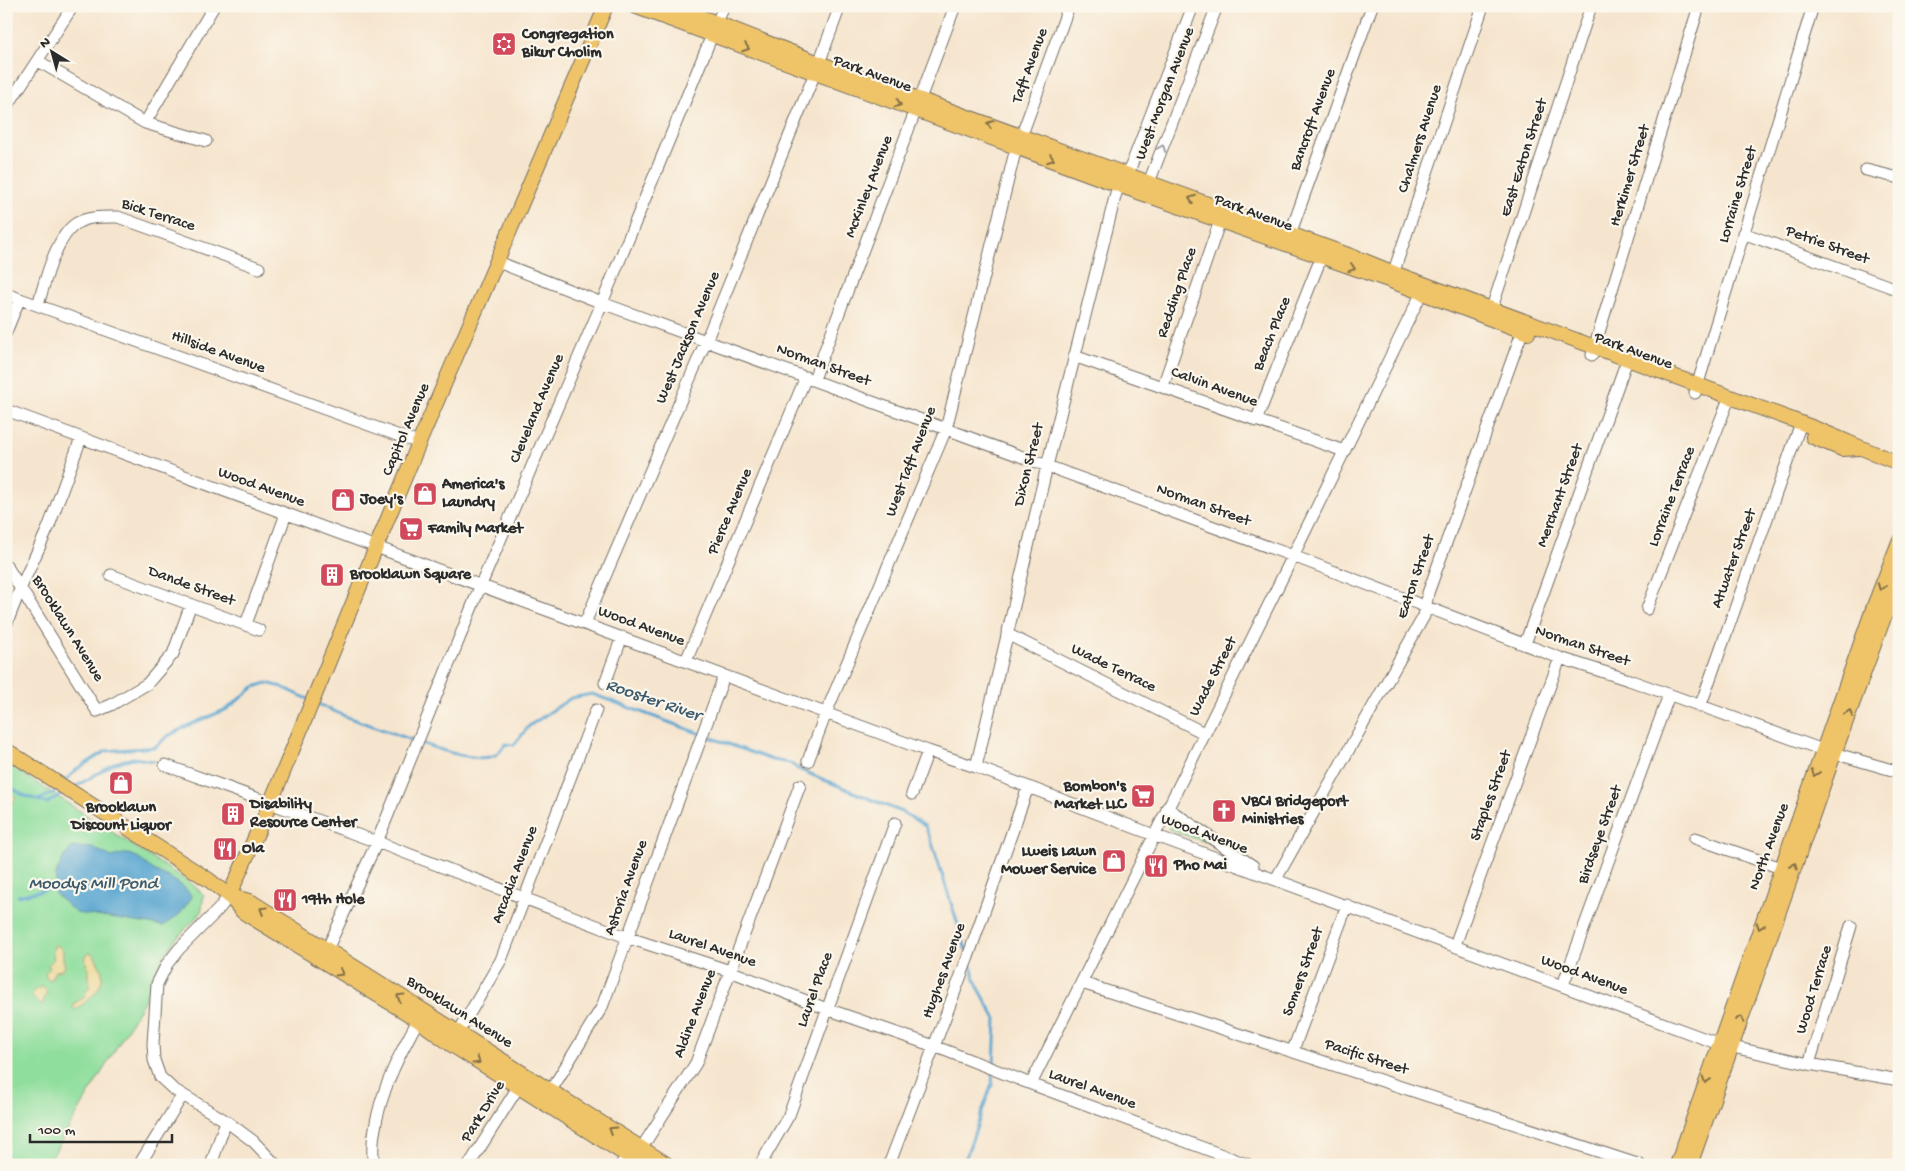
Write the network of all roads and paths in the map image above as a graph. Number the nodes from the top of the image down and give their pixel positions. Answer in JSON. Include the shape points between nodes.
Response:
{"nodes":[{"id":1,"x":73,"y":6,"type":"edge"},
{"id":2,"x":214,"y":6,"type":"edge"},
{"id":3,"x":606,"y":6,"type":"edge"},
{"id":4,"x":634,"y":6,"type":"edge"},
{"id":5,"x":673,"y":6,"type":"edge"},
{"id":6,"x":724,"y":6,"type":"edge"},
{"id":7,"x":840,"y":6,"type":"edge"},
{"id":8,"x":954,"y":6,"type":"edge"},
{"id":9,"x":1069,"y":6,"type":"edge"},
{"id":10,"x":1193,"y":6,"type":"edge"},
{"id":11,"x":1217,"y":6,"type":"edge"},
{"id":12,"x":1372,"y":6,"type":"edge"},
{"id":13,"x":1482,"y":6,"type":"edge"},
{"id":14,"x":1591,"y":6,"type":"edge"},
{"id":15,"x":1699,"y":6,"type":"edge"},
{"id":16,"x":1813,"y":6,"type":"edge"},
{"id":17,"x":716,"y":30,"type":"junction"},
{"id":18,"x":38,"y":61,"type":"junction"},
{"id":19,"x":817,"y":68,"type":"junction"},
{"id":20,"x":919,"y":105,"type":"junction"},
{"id":21,"x":6,"y":108,"type":"edge"},
{"id":22,"x":145,"y":123,"type":"junction"},
{"id":23,"x":206,"y":141,"type":"dead end"},
{"id":24,"x":1020,"y":141,"type":"junction"},
{"id":25,"x":1866,"y":170,"type":"dead end"},
{"id":26,"x":1899,"y":178,"type":"edge"},
{"id":27,"x":1123,"y":180,"type":"junction"},
{"id":28,"x":1147,"y":188,"type":"junction"},
{"id":29,"x":1221,"y":216,"type":"junction"},
{"id":30,"x":1744,"y":233,"type":"junction"},
{"id":31,"x":1288,"y":239,"type":"junction"},
{"id":32,"x":1321,"y":258,"type":"junction"},
{"id":33,"x":498,"y":262,"type":"junction"},
{"id":34,"x":259,"y":268,"type":"dead end"},
{"id":35,"x":1392,"y":277,"type":"junction"},
{"id":36,"x":1423,"y":289,"type":"junction"},
{"id":37,"x":1899,"y":290,"type":"edge"},
{"id":38,"x":6,"y":294,"type":"edge"},
{"id":39,"x":19,"y":300,"type":"junction"},
{"id":40,"x":602,"y":303,"type":"junction"},
{"id":41,"x":38,"y":305,"type":"junction"},
{"id":42,"x":1491,"y":314,"type":"junction"},
{"id":43,"x":1524,"y":326,"type":"junction"},
{"id":44,"x":6,"y":332,"type":"edge"},
{"id":45,"x":706,"y":341,"type":"junction"},
{"id":46,"x":1594,"y":351,"type":"junction"},
{"id":47,"x":1074,"y":356,"type":"junction"},
{"id":48,"x":1626,"y":363,"type":"junction"},
{"id":49,"x":810,"y":378,"type":"junction"},
{"id":50,"x":1163,"y":386,"type":"junction"},
{"id":51,"x":1697,"y":389,"type":"junction"},
{"id":52,"x":1728,"y":401,"type":"junction"},
{"id":53,"x":6,"y":410,"type":"edge"},
{"id":54,"x":1256,"y":421,"type":"junction"},
{"id":55,"x":1800,"y":427,"type":"junction"},
{"id":56,"x":946,"y":429,"type":"junction"},
{"id":57,"x":81,"y":438,"type":"junction"},
{"id":58,"x":420,"y":443,"type":"junction"},
{"id":59,"x":1344,"y":451,"type":"junction"},
{"id":60,"x":1899,"y":463,"type":"edge"},
{"id":61,"x":1047,"y":466,"type":"junction"},
{"id":62,"x":286,"y":514,"type":"junction"},
{"id":63,"x":1899,"y":542,"type":"edge"},
{"id":64,"x":377,"y":548,"type":"junction"},
{"id":65,"x":1293,"y":556,"type":"junction"},
{"id":66,"x":6,"y":565,"type":"edge"},
{"id":67,"x":1899,"y":566,"type":"edge"},
{"id":68,"x":112,"y":575,"type":"dead end"},
{"id":69,"x":21,"y":587,"type":"junction"},
{"id":70,"x":480,"y":587,"type":"junction"},
{"id":71,"x":191,"y":604,"type":"junction"},
{"id":72,"x":1426,"y":606,"type":"junction"},
{"id":73,"x":1647,"y":609,"type":"dead end"},
{"id":74,"x":1887,"y":609,"type":"edge"},
{"id":75,"x":584,"y":623,"type":"junction"},
{"id":76,"x":246,"y":624,"type":"junction"},
{"id":77,"x":6,"y":625,"type":"edge"},
{"id":78,"x":259,"y":630,"type":"dead end"},
{"id":79,"x":1007,"y":634,"type":"junction"},
{"id":80,"x":622,"y":637,"type":"junction"},
{"id":81,"x":1525,"y":644,"type":"junction"},
{"id":82,"x":1560,"y":658,"type":"junction"},
{"id":83,"x":686,"y":661,"type":"junction"},
{"id":84,"x":724,"y":676,"type":"junction"},
{"id":85,"x":605,"y":683,"type":"dead end"},
{"id":86,"x":1669,"y":695,"type":"junction"},
{"id":87,"x":1700,"y":706,"type":"junction"},
{"id":88,"x":596,"y":710,"type":"dead end"},
{"id":89,"x":826,"y":712,"type":"junction"},
{"id":90,"x":1204,"y":733,"type":"junction"},
{"id":91,"x":6,"y":750,"type":"edge"},
{"id":92,"x":928,"y":751,"type":"junction"},
{"id":93,"x":1829,"y":752,"type":"junction"},
{"id":94,"x":808,"y":761,"type":"dead end"},
{"id":95,"x":165,"y":765,"type":"dead end"},
{"id":96,"x":976,"y":767,"type":"junction"},
{"id":97,"x":1899,"y":772,"type":"edge"},
{"id":98,"x":800,"y":785,"type":"dead end"},
{"id":99,"x":1028,"y":787,"type":"junction"},
{"id":100,"x":912,"y":794,"type":"dead end"},
{"id":101,"x":270,"y":804,"type":"junction"},
{"id":102,"x":1167,"y":808,"type":"junction"},
{"id":103,"x":895,"y":823,"type":"dead end"},
{"id":104,"x":1154,"y":835,"type":"junction"},
{"id":105,"x":1694,"y":838,"type":"dead end"},
{"id":106,"x":377,"y":842,"type":"junction"},
{"id":107,"x":1781,"y":868,"type":"junction"},
{"id":108,"x":1265,"y":875,"type":"junction"},
{"id":109,"x":1276,"y":879,"type":"junction"},
{"id":110,"x":229,"y":896,"type":"junction"},
{"id":111,"x":524,"y":897,"type":"junction"},
{"id":112,"x":1346,"y":905,"type":"junction"},
{"id":113,"x":1851,"y":926,"type":"dead end"},
{"id":114,"x":626,"y":937,"type":"junction"},
{"id":115,"x":1455,"y":945,"type":"junction"},
{"id":116,"x":324,"y":956,"type":"junction"},
{"id":117,"x":730,"y":971,"type":"junction"},
{"id":118,"x":1082,"y":983,"type":"junction"},
{"id":119,"x":1563,"y":985,"type":"junction"},
{"id":120,"x":827,"y":1009,"type":"junction"},
{"id":121,"x":421,"y":1016,"type":"junction"},
{"id":122,"x":455,"y":1039,"type":"junction"},
{"id":123,"x":1725,"y":1045,"type":"junction"},
{"id":124,"x":934,"y":1046,"type":"junction"},
{"id":125,"x":1293,"y":1050,"type":"junction"},
{"id":126,"x":1809,"y":1064,"type":"junction"},
{"id":127,"x":1899,"y":1080,"type":"edge"},
{"id":128,"x":522,"y":1081,"type":"junction"},
{"id":129,"x":1031,"y":1084,"type":"junction"},
{"id":130,"x":182,"y":1096,"type":"junction"},
{"id":131,"x":547,"y":1097,"type":"junction"},
{"id":132,"x":226,"y":1121,"type":"junction"},
{"id":133,"x":633,"y":1156,"type":"edge"},
{"id":134,"x":139,"y":1165,"type":"edge"},
{"id":135,"x":211,"y":1165,"type":"edge"},
{"id":136,"x":276,"y":1165,"type":"edge"},
{"id":137,"x":373,"y":1165,"type":"edge"},
{"id":138,"x":469,"y":1165,"type":"edge"},
{"id":139,"x":668,"y":1165,"type":"edge"},
{"id":140,"x":760,"y":1165,"type":"edge"},
{"id":141,"x":889,"y":1165,"type":"edge"},
{"id":142,"x":1249,"y":1165,"type":"edge"},
{"id":143,"x":1640,"y":1165,"type":"edge"},
{"id":144,"x":1677,"y":1165,"type":"edge"},
{"id":145,"x":1690,"y":1165,"type":"edge"}],
"edges":[{"from":1,"to":18,"type":"street"},
{"from":2,"to":22,"type":"street"},
{"from":3,"to":33,"type":"main road","name":"Capitol Avenue"},
{"from":4,"to":17,"type":"main road","name":"Park Avenue"},
{"from":5,"to":17,"type":"main road","name":"Park Avenue"},
{"from":6,"to":17,"type":"street","name":"Cleveland Avenue"},
{"from":7,"to":19,"type":"street","name":"West Jackson Avenue"},
{"from":8,"to":20,"type":"street","name":"McKinley Avenue"},
{"from":9,"to":24,"type":"street","name":"Taft Avenue"},
{"from":10,"to":27,"type":"street","name":"West Morgan Avenue"},
{"from":28,"to":11,"type":"street","name":"West Morgan Avenue","one_way":true},
{"from":12,"to":31,"type":"street","name":"Bancroft Avenue"},
{"from":13,"to":35,"type":"street","name":"Chalmers Avenue"},
{"from":14,"to":42,"type":"street","name":"East Eaton Street"},
{"from":15,"to":46,"type":"street","name":"Herkimer Street"},
{"from":16,"to":30,"type":"street","name":"Lorraine Street"},
{"from":17,"to":19,"type":"main road","name":"Park Avenue"},
{"from":17,"to":40,"type":"street","name":"Cleveland Avenue"},
{"from":18,"to":21,"type":"street"},
{"from":18,"to":22,"type":"street"},
{"from":19,"to":20,"type":"main road","name":"Park Avenue"},
{"from":19,"to":45,"type":"street","name":"West Jackson Avenue"},
{"from":20,"to":24,"type":"main road","name":"Park Avenue"},
{"from":20,"to":49,"type":"street","name":"McKinley Avenue"},
{"from":22,"to":23,"type":"street"},
{"from":24,"to":27,"type":"main road","name":"Park Avenue"},
{"from":24,"to":56,"type":"street","name":"West Taft Avenue"},
{"from":25,"to":26,"type":"street"},
{"from":27,"to":28,"type":"main road","name":"Park Avenue"},
{"from":27,"to":47,"type":"street","name":"Dixon Street","via":[[1116,193]]},
{"from":28,"to":29,"type":"main road","name":"Park Avenue"},
{"from":29,"to":31,"type":"main road","name":"Park Avenue"},
{"from":29,"to":50,"type":"street","name":"Redding Place"},
{"from":30,"to":37,"type":"street","name":"Petrie Street"},
{"from":30,"to":51,"type":"street","name":"Lorraine Street"},
{"from":31,"to":32,"type":"main road","name":"Park Avenue"},
{"from":31,"to":35,"type":"main road","name":"Park Avenue","via":[[1362,260]]},
{"from":32,"to":35,"type":"main road","name":"Park Avenue","one_way":true},
{"from":32,"to":54,"type":"street","name":"Beach Place"},
{"from":33,"to":40,"type":"street","name":"Norman Street"},
{"from":33,"to":58,"type":"main road","name":"Capitol Avenue"},
{"from":34,"to":41,"type":"street","name":"Bick Terrace","via":[[118,218],[98,216],[77,223],[62,238],[51,261]]},
{"from":35,"to":36,"type":"main road","name":"Park Avenue"},
{"from":36,"to":42,"type":"main road","name":"Park Avenue"},
{"from":36,"to":59,"type":"street","name":"Wade Street"},
{"from":38,"to":39,"type":"street","name":"Hillside Avenue"},
{"from":39,"to":41,"type":"street","name":"Hillside Avenue"},
{"from":39,"to":44,"type":"street"},
{"from":40,"to":45,"type":"street","name":"Norman Street"},
{"from":40,"to":70,"type":"street","name":"Cleveland Avenue"},
{"from":41,"to":58,"type":"street","name":"Hillside Avenue"},
{"from":42,"to":43,"type":"main road","name":"Park Avenue"},
{"from":43,"to":46,"type":"main road","name":"Park Avenue"},
{"from":43,"to":72,"type":"street","name":"Eaton Street"},
{"from":45,"to":49,"type":"street","name":"Norman Street"},
{"from":45,"to":75,"type":"street","name":"West Jackson Avenue"},
{"from":46,"to":48,"type":"main road","name":"Park Avenue"},
{"from":47,"to":50,"type":"street","name":"Calvin Avenue"},
{"from":47,"to":61,"type":"street","name":"Dixon Street"},
{"from":48,"to":51,"type":"main road","name":"Park Avenue"},
{"from":48,"to":81,"type":"street","name":"Merchant Street"},
{"from":49,"to":56,"type":"street","name":"Norman Street"},
{"from":49,"to":83,"type":"street","name":"Pierce Avenue"},
{"from":50,"to":54,"type":"street","name":"Calvin Avenue"},
{"from":51,"to":52,"type":"main road","name":"Park Avenue"},
{"from":52,"to":55,"type":"main road","name":"Park Avenue"},
{"from":52,"to":73,"type":"street","name":"Lorraine Terrace"},
{"from":53,"to":57,"type":"street","name":"Wood Avenue"},
{"from":54,"to":59,"type":"street","name":"Calvin Avenue"},
{"from":55,"to":60,"type":"main road","name":"Park Avenue","via":[[1846,440]]},
{"from":55,"to":87,"type":"street","name":"Atwater Street"},
{"from":56,"to":61,"type":"street","name":"Norman Street"},
{"from":56,"to":89,"type":"street","name":"West Taft Avenue"},
{"from":57,"to":62,"type":"street","name":"Wood Avenue"},
{"from":57,"to":69,"type":"street","via":[[49,526]]},
{"from":58,"to":64,"type":"main road","name":"Capitol Avenue"},
{"from":59,"to":65,"type":"street","name":"Wade Street"},
{"from":61,"to":65,"type":"street","name":"Norman Street"},
{"from":61,"to":79,"type":"street","name":"Dixon Street"},
{"from":62,"to":64,"type":"street","name":"Wood Avenue"},
{"from":62,"to":76,"type":"street"},
{"from":63,"to":74,"type":"main road","name":"North Avenue","one_way":true},
{"from":64,"to":70,"type":"street","name":"Wood Avenue"},
{"from":64,"to":101,"type":"main road","name":"Capitol Avenue"},
{"from":65,"to":72,"type":"street","name":"Norman Street"},
{"from":65,"to":90,"type":"street","name":"Wade Street"},
{"from":66,"to":69,"type":"street","name":"Brooklawn Avenue"},
{"from":67,"to":74,"type":"main road","name":"North Avenue"},
{"from":68,"to":71,"type":"street","name":"Dande Street"},
{"from":69,"to":71,"type":"street","name":"Brooklawn Avenue","via":[[97,712],[147,684],[173,654]]},
{"from":69,"to":77,"type":"street"},
{"from":70,"to":75,"type":"street","name":"Wood Avenue"},
{"from":70,"to":106,"type":"street","name":"Cleveland Avenue"},
{"from":71,"to":76,"type":"street","name":"Dande Street"},
{"from":72,"to":81,"type":"street","name":"Norman Street"},
{"from":72,"to":109,"type":"street","name":"Eaton Street","via":[[1424,616]]},
{"from":74,"to":93,"type":"main road","name":"North Avenue"},
{"from":75,"to":80,"type":"street","name":"Wood Avenue"},
{"from":76,"to":78,"type":"street","name":"Dande Street"},
{"from":79,"to":90,"type":"street","name":"Wade Terrace"},
{"from":79,"to":96,"type":"street","name":"Dixon Street"},
{"from":80,"to":83,"type":"street","name":"Wood Avenue"},
{"from":80,"to":85,"type":"street"},
{"from":81,"to":82,"type":"street","name":"Norman Street"},
{"from":82,"to":86,"type":"street","name":"Norman Street"},
{"from":82,"to":115,"type":"street","name":"Staples Street"},
{"from":83,"to":84,"type":"street","name":"Wood Avenue"},
{"from":84,"to":89,"type":"street","name":"Wood Avenue"},
{"from":84,"to":114,"type":"street","name":"Astoria Avenue"},
{"from":86,"to":87,"type":"street","name":"Norman Street"},
{"from":86,"to":119,"type":"street","name":"Birdseye Street"},
{"from":87,"to":93,"type":"street","name":"Norman Street"},
{"from":88,"to":111,"type":"street","name":"Arcadia Avenue"},
{"from":89,"to":92,"type":"street","name":"Wood Avenue"},
{"from":89,"to":94,"type":"street","name":"West Taft Avenue"},
{"from":90,"to":102,"type":"street","name":"Wade Street"},
{"from":91,"to":110,"type":"main road","name":"Brooklawn Avenue"},
{"from":92,"to":96,"type":"street","name":"Wood Avenue"},
{"from":92,"to":100,"type":"street"},
{"from":93,"to":97,"type":"street","name":"Norman Street"},
{"from":93,"to":107,"type":"main road","name":"North Avenue","one_way":true},
{"from":123,"to":93,"type":"main road","name":"North Avenue","one_way":true},
{"from":95,"to":101,"type":"street","name":"Laurel Avenue"},
{"from":96,"to":99,"type":"street","name":"Wood Avenue"},
{"from":98,"to":117,"type":"street","name":"Aldine Avenue"},
{"from":99,"to":104,"type":"street","name":"Wood Avenue"},
{"from":99,"to":124,"type":"street","name":"Hughes Avenue"},
{"from":101,"to":106,"type":"street","name":"Laurel Avenue"},
{"from":101,"to":110,"type":"main road","name":"Capitol Avenue"},
{"from":102,"to":104,"type":"street","name":"Wade Street"},
{"from":102,"to":108,"type":"street","name":"Wood Avenue"},
{"from":103,"to":120,"type":"street","name":"Laurel Place"},
{"from":104,"to":108,"type":"street","name":"Wood Avenue"},
{"from":104,"to":118,"type":"street","name":"Wade Street"},
{"from":105,"to":107,"type":"street"},
{"from":106,"to":111,"type":"street","name":"Laurel Avenue"},
{"from":106,"to":116,"type":"street","name":"Cleveland Avenue"},
{"from":107,"to":123,"type":"main road","name":"North Avenue","one_way":true},
{"from":108,"to":109,"type":"street","name":"Wood Avenue"},
{"from":109,"to":112,"type":"street","name":"Wood Avenue"},
{"from":110,"to":116,"type":"main road","name":"Brooklawn Avenue","via":[[243,912]]},
{"from":110,"to":130,"type":"street","via":[[179,949],[157,984],[154,1060],[160,1076]]},
{"from":111,"to":114,"type":"street","name":"Laurel Avenue"},
{"from":111,"to":122,"type":"street","name":"Arcadia Avenue","via":[[501,960]]},
{"from":112,"to":115,"type":"street","name":"Wood Avenue"},
{"from":112,"to":125,"type":"street","name":"Somers Street"},
{"from":113,"to":126,"type":"street","name":"Wood Terrace"},
{"from":114,"to":117,"type":"street","name":"Laurel Avenue"},
{"from":114,"to":131,"type":"street","name":"Astoria Avenue","via":[[602,1007]]},
{"from":115,"to":119,"type":"street","name":"Wood Avenue"},
{"from":116,"to":121,"type":"main road","name":"Brooklawn Avenue"},
{"from":117,"to":120,"type":"street","name":"Laurel Avenue"},
{"from":117,"to":133,"type":"street","name":"Aldine Avenue","via":[[696,1063]]},
{"from":118,"to":125,"type":"street","name":"Pacific Street"},
{"from":118,"to":129,"type":"street","name":"Wade Street"},
{"from":119,"to":123,"type":"street","name":"Wood Avenue"},
{"from":120,"to":124,"type":"street","name":"Laurel Avenue"},
{"from":120,"to":140,"type":"street","name":"Laurel Place","via":[[788,1115]]},
{"from":121,"to":122,"type":"main road","name":"Brooklawn Avenue"},
{"from":121,"to":137,"type":"street","via":[[387,1082],[374,1135]]},
{"from":122,"to":128,"type":"main road","name":"Brooklawn Avenue"},
{"from":123,"to":126,"type":"street","name":"Wood Avenue"},
{"from":123,"to":144,"type":"main road","name":"North Avenue","one_way":true},
{"from":123,"to":145,"type":"main road","name":"North Avenue"},
{"from":124,"to":129,"type":"street","name":"Laurel Avenue"},
{"from":124,"to":141,"type":"street","name":"Hughes Avenue"},
{"from":125,"to":143,"type":"street","name":"Pacific Street"},
{"from":126,"to":127,"type":"street","name":"Wood Avenue"},
{"from":128,"to":131,"type":"main road","name":"Brooklawn Avenue"},
{"from":128,"to":138,"type":"street","name":"Park Drive"},
{"from":129,"to":142,"type":"street","name":"Laurel Avenue"},
{"from":130,"to":132,"type":"street"},
{"from":130,"to":134,"type":"street"},
{"from":131,"to":133,"type":"main road","name":"Brooklawn Avenue"},
{"from":132,"to":135,"type":"street"},
{"from":132,"to":136,"type":"street","via":[[253,1141]]},
{"from":133,"to":139,"type":"main road","name":"Brooklawn Avenue"}]}
